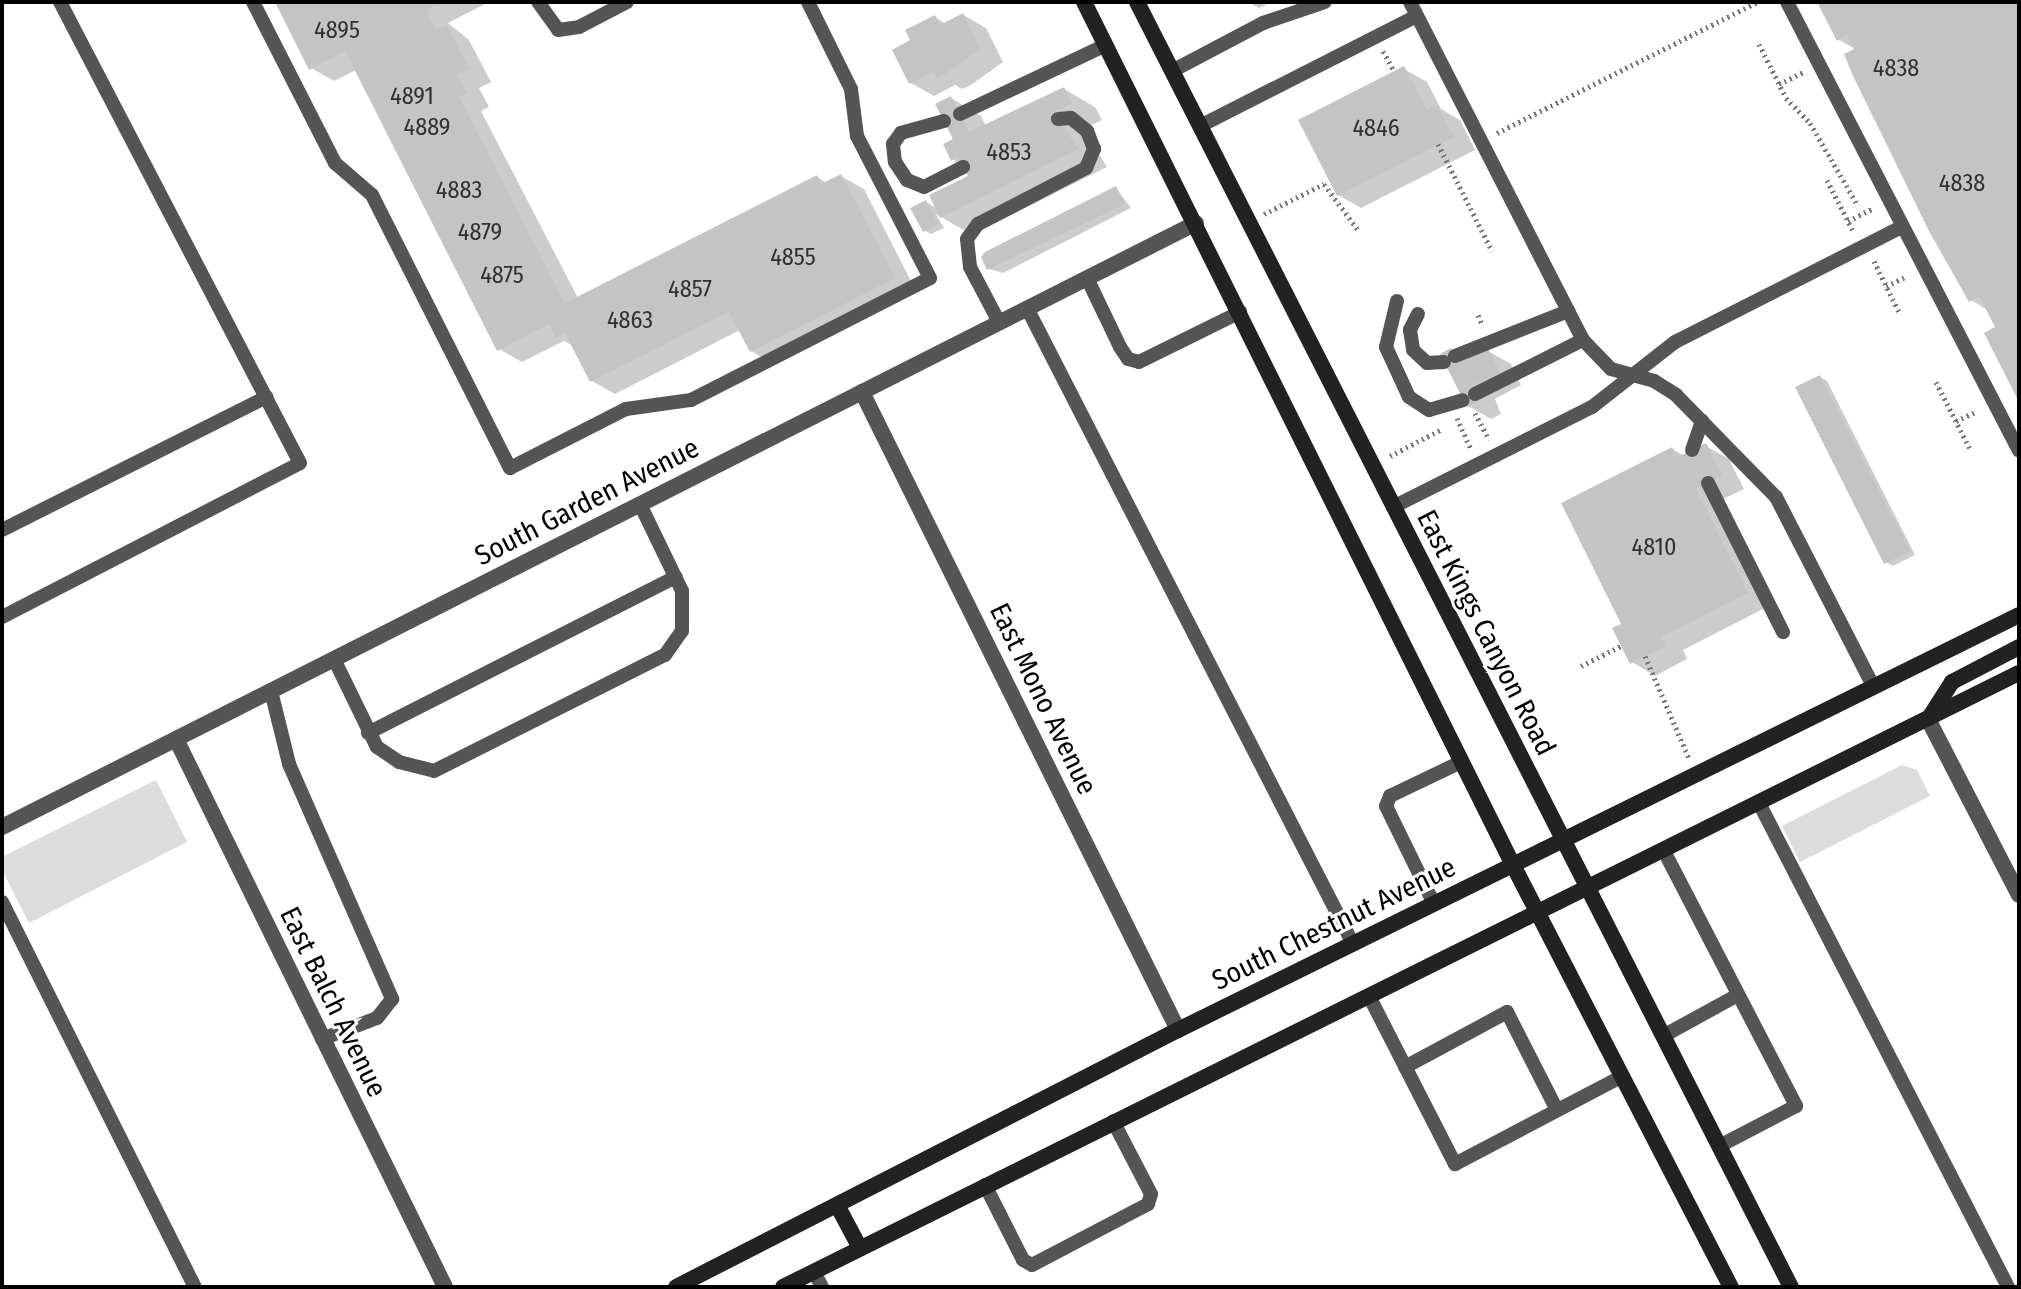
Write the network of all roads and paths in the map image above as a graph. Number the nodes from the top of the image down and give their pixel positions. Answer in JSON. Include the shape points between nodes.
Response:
{"nodes":[{"id":1,"x":60,"y":2,"type":"edge"},
{"id":2,"x":253,"y":2,"type":"edge"},
{"id":3,"x":538,"y":2,"type":"edge"},
{"id":4,"x":627,"y":2,"type":"edge"},
{"id":5,"x":808,"y":2,"type":"edge"},
{"id":6,"x":1084,"y":2,"type":"edge"},
{"id":7,"x":1137,"y":2,"type":"edge"},
{"id":8,"x":1325,"y":2,"type":"edge"},
{"id":9,"x":1410,"y":2,"type":"edge"},
{"id":10,"x":1757,"y":2,"type":"edge"},
{"id":11,"x":1787,"y":2,"type":"edge"},
{"id":12,"x":1417,"y":16,"type":"junction"},
{"id":13,"x":1759,"y":44,"type":"dead end"},
{"id":14,"x":1106,"y":45,"type":"junction"},
{"id":15,"x":1172,"y":71,"type":"junction"},
{"id":16,"x":1802,"y":73,"type":"dead end"},
{"id":17,"x":1779,"y":84,"type":"junction"},
{"id":18,"x":960,"y":114,"type":"dead end"},
{"id":19,"x":1058,"y":119,"type":"dead end"},
{"id":20,"x":944,"y":121,"type":"dead end"},
{"id":21,"x":1200,"y":126,"type":"junction"},
{"id":22,"x":1474,"y":128,"type":"junction"},
{"id":23,"x":1438,"y":144,"type":"dead end"},
{"id":24,"x":963,"y":167,"type":"dead end"},
{"id":25,"x":1857,"y":204,"type":"dead end"},
{"id":26,"x":1872,"y":209,"type":"dead end"},
{"id":27,"x":1848,"y":221,"type":"dead end"},
{"id":28,"x":1249,"y":222,"type":"junction"},
{"id":29,"x":1196,"y":223,"type":"junction"},
{"id":30,"x":1902,"y":227,"type":"junction"},
{"id":31,"x":1358,"y":230,"type":"dead end"},
{"id":32,"x":1492,"y":251,"type":"dead end"},
{"id":33,"x":1906,"y":276,"type":"dead end"},
{"id":34,"x":1087,"y":278,"type":"junction"},
{"id":35,"x":1886,"y":286,"type":"dead end"},
{"id":36,"x":1397,"y":301,"type":"dead end"},
{"id":37,"x":1027,"y":308,"type":"junction"},
{"id":38,"x":1568,"y":311,"type":"junction"},
{"id":39,"x":1240,"y":312,"type":"junction"},
{"id":40,"x":1418,"y":314,"type":"dead end"},
{"id":41,"x":999,"y":322,"type":"junction"},
{"id":42,"x":1583,"y":340,"type":"junction"},
{"id":43,"x":1632,"y":376,"type":"junction"},
{"id":44,"x":1936,"y":382,"type":"dead end"},
{"id":45,"x":862,"y":392,"type":"junction"},
{"id":46,"x":266,"y":397,"type":"junction"},
{"id":47,"x":1467,"y":401,"type":"junction"},
{"id":48,"x":1975,"y":412,"type":"dead end"},
{"id":49,"x":1457,"y":421,"type":"junction"},
{"id":50,"x":1702,"y":421,"type":"junction"},
{"id":51,"x":1956,"y":421,"type":"junction"},
{"id":52,"x":1692,"y":450,"type":"dead end"},
{"id":53,"x":1971,"y":451,"type":"dead end"},
{"id":54,"x":2019,"y":451,"type":"edge"},
{"id":55,"x":1496,"y":455,"type":"junction"},
{"id":56,"x":1479,"y":464,"type":"junction"},
{"id":57,"x":1372,"y":465,"type":"junction"},
{"id":58,"x":1708,"y":483,"type":"dead end"},
{"id":59,"x":640,"y":504,"type":"junction"},
{"id":60,"x":1393,"y":507,"type":"junction"},
{"id":61,"x":2,"y":530,"type":"edge"},
{"id":62,"x":676,"y":577,"type":"junction"},
{"id":63,"x":2019,"y":615,"type":"edge"},
{"id":64,"x":2,"y":617,"type":"edge"},
{"id":65,"x":1783,"y":632,"type":"dead end"},
{"id":66,"x":1621,"y":646,"type":"dead end"},
{"id":67,"x":2019,"y":647,"type":"edge"},
{"id":68,"x":1645,"y":656,"type":"dead end"},
{"id":69,"x":334,"y":659,"type":"junction"},
{"id":70,"x":1581,"y":666,"type":"dead end"},
{"id":71,"x":2019,"y":673,"type":"edge"},
{"id":72,"x":1872,"y":684,"type":"junction"},
{"id":73,"x":271,"y":691,"type":"junction"},
{"id":74,"x":1928,"y":719,"type":"junction"},
{"id":75,"x":368,"y":733,"type":"junction"},
{"id":76,"x":176,"y":739,"type":"junction"},
{"id":77,"x":1461,"y":762,"type":"junction"},
{"id":78,"x":1696,"y":772,"type":"junction"},
{"id":79,"x":1760,"y":805,"type":"junction"},
{"id":80,"x":2,"y":827,"type":"edge"},
{"id":81,"x":1562,"y":840,"type":"junction"},
{"id":82,"x":1665,"y":853,"type":"junction"},
{"id":83,"x":1513,"y":865,"type":"junction"},
{"id":84,"x":1588,"y":890,"type":"junction"},
{"id":85,"x":2019,"y":895,"type":"edge"},
{"id":86,"x":2,"y":902,"type":"edge"},
{"id":87,"x":1434,"y":904,"type":"junction"},
{"id":88,"x":1538,"y":915,"type":"junction"},
{"id":89,"x":1353,"y":944,"type":"junction"},
{"id":90,"x":1738,"y":995,"type":"junction"},
{"id":91,"x":1369,"y":996,"type":"junction"},
{"id":92,"x":1178,"y":1030,"type":"junction"},
{"id":93,"x":1663,"y":1036,"type":"junction"},
{"id":94,"x":322,"y":1039,"type":"junction"},
{"id":95,"x":1405,"y":1067,"type":"junction"},
{"id":96,"x":1621,"y":1077,"type":"junction"},
{"id":97,"x":1557,"y":1110,"type":"junction"},
{"id":98,"x":1113,"y":1121,"type":"junction"},
{"id":99,"x":1719,"y":1146,"type":"junction"},
{"id":100,"x":985,"y":1185,"type":"junction"},
{"id":101,"x":837,"y":1205,"type":"junction"},
{"id":102,"x":860,"y":1248,"type":"junction"},
{"id":103,"x":818,"y":1279,"type":"edge"},
{"id":104,"x":195,"y":1287,"type":"edge"},
{"id":105,"x":445,"y":1287,"type":"edge"},
{"id":106,"x":676,"y":1287,"type":"edge"},
{"id":107,"x":783,"y":1287,"type":"edge"},
{"id":108,"x":1731,"y":1287,"type":"edge"},
{"id":109,"x":1791,"y":1287,"type":"edge"},
{"id":110,"x":2008,"y":1287,"type":"edge"}],
"edges":[{"from":1,"to":46,"type":"lane"},
{"from":2,"to":5,"type":"lane","via":[[335,163],[372,195],[510,468],[626,409],[691,400],[930,278],[857,136],[851,89]]},
{"from":3,"to":4,"type":"lane","via":[[558,30],[579,27]]},
{"from":6,"to":14,"type":"main road"},
{"from":7,"to":15,"type":"main road","name":"East Kings Canyon Road"},
{"from":8,"to":15,"type":"lane","via":[[1263,23]]},
{"from":9,"to":12,"type":"lane"},
{"from":10,"to":22,"type":"path","via":[[1496,134]]},
{"from":11,"to":30,"type":"lane"},
{"from":12,"to":21,"type":"lane"},
{"from":12,"to":22,"type":"lane"},
{"from":13,"to":17,"type":"path"},
{"from":14,"to":18,"type":"lane"},
{"from":14,"to":29,"type":"main road"},
{"from":15,"to":21,"type":"main road","name":"East Kings Canyon Road"},
{"from":16,"to":17,"type":"path"},
{"from":17,"to":25,"type":"path","via":[[1810,123]]},
{"from":19,"to":41,"type":"lane","via":[[1071,118],[1087,131],[1094,149],[1086,168],[978,224],[967,239],[970,267]]},
{"from":20,"to":24,"type":"lane","via":[[897,137],[895,162],[907,180],[924,187]]},
{"from":21,"to":28,"type":"main road","name":"East Kings Canyon Road"},
{"from":22,"to":38,"type":"lane"},
{"from":23,"to":32,"type":"path"},
{"from":26,"to":27,"type":"path"},
{"from":28,"to":31,"type":"path","via":[[1324,184]]},
{"from":28,"to":57,"type":"main road","name":"East Kings Canyon Road"},
{"from":29,"to":34,"type":"street","name":"South Garden Avenue"},
{"from":29,"to":39,"type":"main road"},
{"from":30,"to":43,"type":"lane","via":[[1675,342]]},
{"from":30,"to":54,"type":"lane"},
{"from":33,"to":35,"type":"path"},
{"from":34,"to":37,"type":"street","name":"South Garden Avenue"},
{"from":34,"to":39,"type":"lane","via":[[1120,347],[1128,359],[1139,362]]},
{"from":36,"to":47,"type":"lane","via":[[1386,347],[1409,397],[1429,410]]},
{"from":37,"to":41,"type":"street","name":"South Garden Avenue"},
{"from":37,"to":89,"type":"lane"},
{"from":38,"to":40,"type":"lane","via":[[1450,359],[1427,363],[1413,350],[1410,330]]},
{"from":38,"to":42,"type":"lane"},
{"from":39,"to":77,"type":"main road"},
{"from":41,"to":45,"type":"street","name":"South Garden Avenue"},
{"from":42,"to":43,"type":"lane","via":[[1611,369]]},
{"from":42,"to":47,"type":"lane"},
{"from":43,"to":50,"type":"lane","via":[[1664,387]]},
{"from":43,"to":55,"type":"lane","via":[[1592,407]]},
{"from":44,"to":51,"type":"path"},
{"from":45,"to":59,"type":"street","name":"South Garden Avenue"},
{"from":45,"to":92,"type":"street","name":"East Mono Avenue"},
{"from":46,"to":61,"type":"lane"},
{"from":46,"to":64,"type":"lane","via":[[300,463]]},
{"from":47,"to":49,"type":"path"},
{"from":47,"to":55,"type":"path"},
{"from":48,"to":51,"type":"path"},
{"from":49,"to":56,"type":"path"},
{"from":49,"to":57,"type":"path"},
{"from":50,"to":52,"type":"lane"},
{"from":50,"to":72,"type":"lane","via":[[1785,510]]},
{"from":51,"to":53,"type":"path"},
{"from":55,"to":56,"type":"lane"},
{"from":56,"to":60,"type":"lane"},
{"from":57,"to":60,"type":"main road","name":"East Kings Canyon Road"},
{"from":58,"to":65,"type":"lane"},
{"from":59,"to":62,"type":"lane"},
{"from":59,"to":69,"type":"street","name":"South Garden Avenue"},
{"from":60,"to":81,"type":"main road","name":"East Kings Canyon Road"},
{"from":62,"to":75,"type":"lane"},
{"from":62,"to":75,"type":"lane","via":[[682,591],[682,631],[665,655],[434,771],[399,762]]},
{"from":63,"to":72,"type":"main road","name":"South Chestnut Avenue"},
{"from":66,"to":70,"type":"path"},
{"from":67,"to":74,"type":"main road","via":[[1952,682]]},
{"from":68,"to":78,"type":"path"},
{"from":69,"to":73,"type":"street","name":"South Garden Avenue"},
{"from":69,"to":75,"type":"lane"},
{"from":71,"to":74,"type":"main road"},
{"from":72,"to":78,"type":"main road","name":"South Chestnut Avenue"},
{"from":73,"to":76,"type":"street","name":"South Garden Avenue"},
{"from":73,"to":94,"type":"lane","via":[[289,764],[392,999],[377,1018]]},
{"from":74,"to":79,"type":"main road"},
{"from":74,"to":85,"type":"street"},
{"from":76,"to":80,"type":"street","name":"South Garden Avenue"},
{"from":76,"to":94,"type":"street","name":"East Balch Avenue"},
{"from":77,"to":83,"type":"main road"},
{"from":77,"to":87,"type":"lane","via":[[1390,796],[1386,806]]},
{"from":78,"to":81,"type":"main road","name":"South Chestnut Avenue"},
{"from":79,"to":82,"type":"main road"},
{"from":79,"to":110,"type":"lane"},
{"from":81,"to":83,"type":"main road","name":"South Chestnut Avenue"},
{"from":81,"to":84,"type":"main road","name":"East Kings Canyon Road"},
{"from":82,"to":84,"type":"main road"},
{"from":82,"to":90,"type":"lane"},
{"from":83,"to":87,"type":"main road","name":"South Chestnut Avenue"},
{"from":83,"to":88,"type":"main road"},
{"from":84,"to":88,"type":"main road"},
{"from":84,"to":93,"type":"main road","name":"East Kings Canyon Road"},
{"from":86,"to":104,"type":"lane"},
{"from":87,"to":89,"type":"main road","name":"South Chestnut Avenue"},
{"from":88,"to":91,"type":"main road"},
{"from":88,"to":96,"type":"main road"},
{"from":89,"to":92,"type":"main road","name":"South Chestnut Avenue"},
{"from":90,"to":93,"type":"lane"},
{"from":90,"to":99,"type":"lane","via":[[1796,1106]]},
{"from":91,"to":95,"type":"lane"},
{"from":91,"to":98,"type":"main road"},
{"from":92,"to":101,"type":"main road","name":"South Chestnut Avenue"},
{"from":93,"to":99,"type":"main road","name":"East Kings Canyon Road"},
{"from":94,"to":105,"type":"street","name":"East Balch Avenue"},
{"from":95,"to":97,"type":"lane","via":[[1455,1164]]},
{"from":95,"to":97,"type":"lane","via":[[1507,1012]]},
{"from":96,"to":97,"type":"lane"},
{"from":96,"to":108,"type":"main road"},
{"from":98,"to":100,"type":"main road"},
{"from":98,"to":100,"type":"lane","via":[[1151,1194],[1148,1204],[1032,1265],[1023,1260]]},
{"from":99,"to":109,"type":"main road","name":"East Kings Canyon Road"},
{"from":100,"to":102,"type":"main road"},
{"from":101,"to":102,"type":"main road"},
{"from":101,"to":106,"type":"main road","name":"South Chestnut Avenue"},
{"from":102,"to":103,"type":"main road"},
{"from":103,"to":107,"type":"main road"}]}
